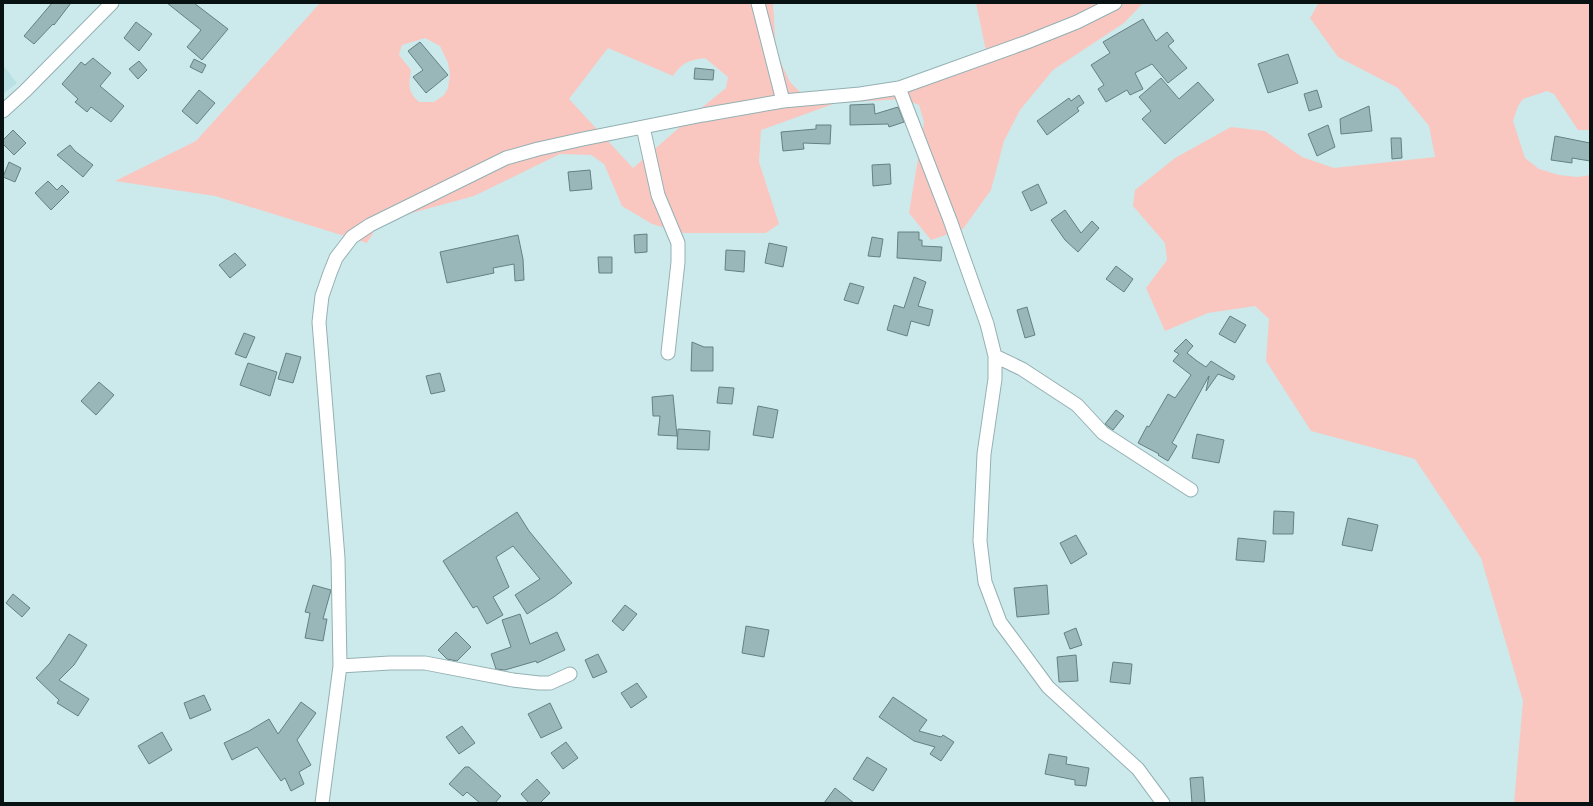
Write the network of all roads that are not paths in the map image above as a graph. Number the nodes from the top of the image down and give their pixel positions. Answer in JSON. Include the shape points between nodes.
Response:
{"nodes":[{"id":1,"x":112,"y":3,"type":"edge"},
{"id":2,"x":758,"y":3,"type":"edge"},
{"id":3,"x":1115,"y":3,"type":"edge"},
{"id":4,"x":899,"y":88,"type":"junction"},
{"id":5,"x":783,"y":101,"type":"junction"},
{"id":6,"x":3,"y":111,"type":"edge"},
{"id":7,"x":642,"y":127,"type":"junction"},
{"id":8,"x":668,"y":353,"type":"dead end"},
{"id":9,"x":995,"y":356,"type":"junction"},
{"id":10,"x":1190,"y":490,"type":"dead end"},
{"id":11,"x":340,"y":666,"type":"junction"},
{"id":12,"x":570,"y":674,"type":"dead end"},
{"id":13,"x":322,"y":803,"type":"edge"},
{"id":14,"x":1164,"y":803,"type":"edge"}],
"edges":[{"from":1,"to":6,"type":"street"},
{"from":2,"to":5,"type":"street"},
{"from":3,"to":4,"type":"street","via":[[1032,40]]},
{"from":4,"to":5,"type":"street"},
{"from":4,"to":9,"type":"street","via":[[950,220],[987,324]]},
{"from":5,"to":7,"type":"street"},
{"from":7,"to":8,"type":"street","via":[[658,195],[678,243]]},
{"from":7,"to":11,"type":"street","via":[[506,158],[370,225],[352,237],[336,258],[322,296],[319,322],[338,558]]},
{"from":9,"to":10,"type":"street","via":[[1022,369],[1077,405],[1103,433]]},
{"from":9,"to":14,"type":"street","via":[[995,379],[984,454],[980,541],[985,582],[1000,622],[1048,687],[1138,769]]},
{"from":11,"to":12,"type":"street","via":[[425,662],[539,683],[550,683]]},
{"from":11,"to":13,"type":"street"}]}
